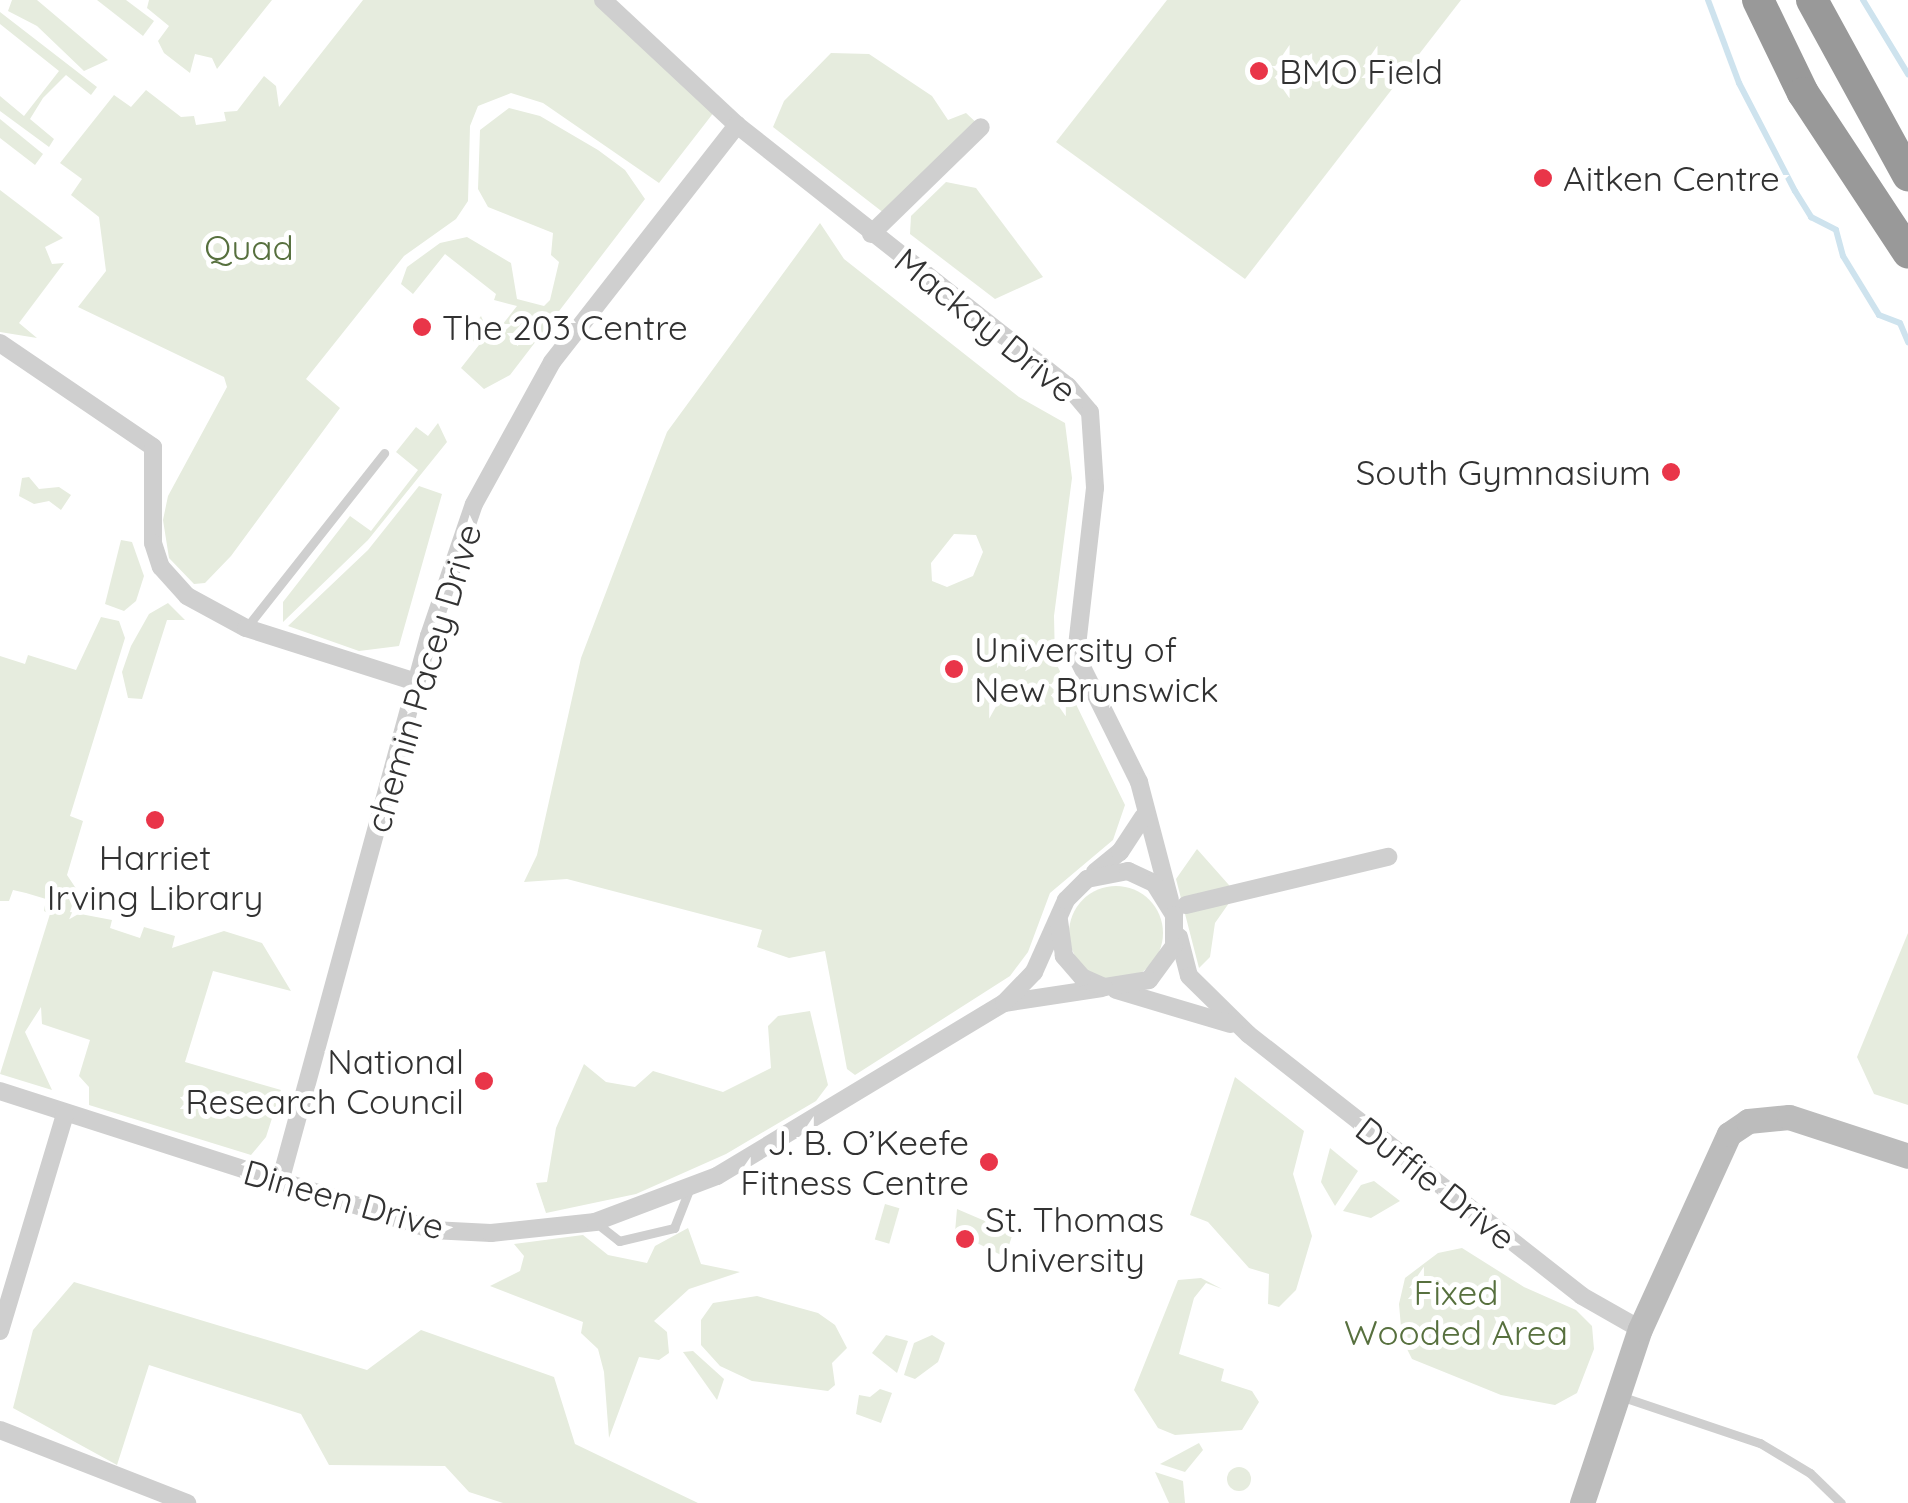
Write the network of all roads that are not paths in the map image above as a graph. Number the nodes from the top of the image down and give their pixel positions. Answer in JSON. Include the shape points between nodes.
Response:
{"nodes":[{"id":1,"x":603,"y":0,"type":"edge"},
{"id":2,"x":1758,"y":0,"type":"edge"},
{"id":3,"x":1812,"y":0,"type":"edge"},
{"id":4,"x":1872,"y":112,"type":"junction"},
{"id":5,"x":737,"y":125,"type":"junction"},
{"id":6,"x":981,"y":126,"type":"dead end"},
{"id":7,"x":1908,"y":159,"type":"edge"},
{"id":8,"x":1908,"y":175,"type":"edge"},
{"id":9,"x":872,"y":234,"type":"junction"},
{"id":10,"x":1908,"y":252,"type":"edge"},
{"id":11,"x":0,"y":344,"type":"edge"},
{"id":12,"x":384,"y":453,"type":"dead end"},
{"id":13,"x":246,"y":628,"type":"junction"},
{"id":14,"x":416,"y":682,"type":"junction"},
{"id":15,"x":1143,"y":817,"type":"junction"},
{"id":16,"x":1388,"y":857,"type":"dead end"},
{"id":17,"x":1087,"y":879,"type":"junction"},
{"id":18,"x":1178,"y":905,"type":"junction"},
{"id":19,"x":1059,"y":918,"type":"junction"},
{"id":20,"x":1176,"y":926,"type":"junction"},
{"id":21,"x":1108,"y":988,"type":"junction"},
{"id":22,"x":1004,"y":1003,"type":"junction"},
{"id":23,"x":1240,"y":1027,"type":"junction"},
{"id":24,"x":0,"y":1091,"type":"edge"},
{"id":25,"x":65,"y":1114,"type":"junction"},
{"id":26,"x":1908,"y":1156,"type":"edge"},
{"id":27,"x":280,"y":1182,"type":"junction"},
{"id":28,"x":689,"y":1190,"type":"junction"},
{"id":29,"x":595,"y":1222,"type":"junction"},
{"id":30,"x":1640,"y":1329,"type":"junction"},
{"id":31,"x":0,"y":1331,"type":"edge"},
{"id":32,"x":1618,"y":1395,"type":"junction"},
{"id":33,"x":0,"y":1430,"type":"edge"},
{"id":34,"x":186,"y":1503,"type":"edge"},
{"id":35,"x":1582,"y":1503,"type":"edge"},
{"id":36,"x":1841,"y":1503,"type":"edge"}],
"edges":[{"from":1,"to":5,"type":"street","name":"Mackay Drive"},
{"from":2,"to":10,"type":"highway","via":[[1803,93]]},
{"from":3,"to":4,"type":"highway"},
{"from":4,"to":7,"type":"lane"},
{"from":4,"to":8,"type":"highway"},
{"from":5,"to":9,"type":"street","name":"Mackay Drive"},
{"from":5,"to":14,"type":"street","name":"chemin Pacey Drive","via":[[568,341],[504,442],[454,554]]},
{"from":6,"to":9,"type":"street"},
{"from":9,"to":15,"type":"street","name":"Mackay Drive","via":[[1068,386],[1090,412],[1095,488],[1076,606],[1076,654],[1086,687],[1136,774]]},
{"from":11,"to":13,"type":"street","via":[[153,447],[151,532],[161,567],[202,608]]},
{"from":12,"to":13,"type":"lane"},
{"from":13,"to":14,"type":"street"},
{"from":14,"to":27,"type":"street","name":"chemin Pacey Drive"},
{"from":15,"to":17,"type":"street","via":[[1120,852]]},
{"from":15,"to":18,"type":"street","name":"Mackay Drive"},
{"from":16,"to":18,"type":"street"},
{"from":17,"to":18,"type":"street","via":[[1128,872],[1154,883]]},
{"from":17,"to":19,"type":"street"},
{"from":18,"to":20,"type":"street"},
{"from":19,"to":21,"type":"street","via":[[1064,956],[1082,977]]},
{"from":19,"to":22,"type":"street","via":[[1034,972]]},
{"from":20,"to":21,"type":"street","via":[[1174,946],[1157,974],[1139,985]]},
{"from":20,"to":23,"type":"street","name":"Duffie Drive","via":[[1189,976]]},
{"from":21,"to":22,"type":"street","name":"Duffie Drive"},
{"from":21,"to":23,"type":"street","name":"Duffie Drive"},
{"from":22,"to":28,"type":"street","name":"Dineen Drive"},
{"from":23,"to":30,"type":"street","name":"Duffie Drive","via":[[1570,1286]]},
{"from":24,"to":25,"type":"street","name":"Dineen Drive"},
{"from":25,"to":27,"type":"street","name":"Dineen Drive"},
{"from":25,"to":31,"type":"street"},
{"from":26,"to":30,"type":"street","via":[[1789,1117],[1748,1121],[1730,1134]]},
{"from":27,"to":29,"type":"street","name":"Dineen Drive","via":[[448,1232]]},
{"from":28,"to":29,"type":"street","name":"Dineen Drive"},
{"from":28,"to":29,"type":"lane","via":[[674,1228],[619,1241]]},
{"from":30,"to":32,"type":"street"},
{"from":32,"to":35,"type":"street"},
{"from":32,"to":36,"type":"lane","via":[[1760,1442],[1810,1473]]},
{"from":33,"to":34,"type":"street"}]}
